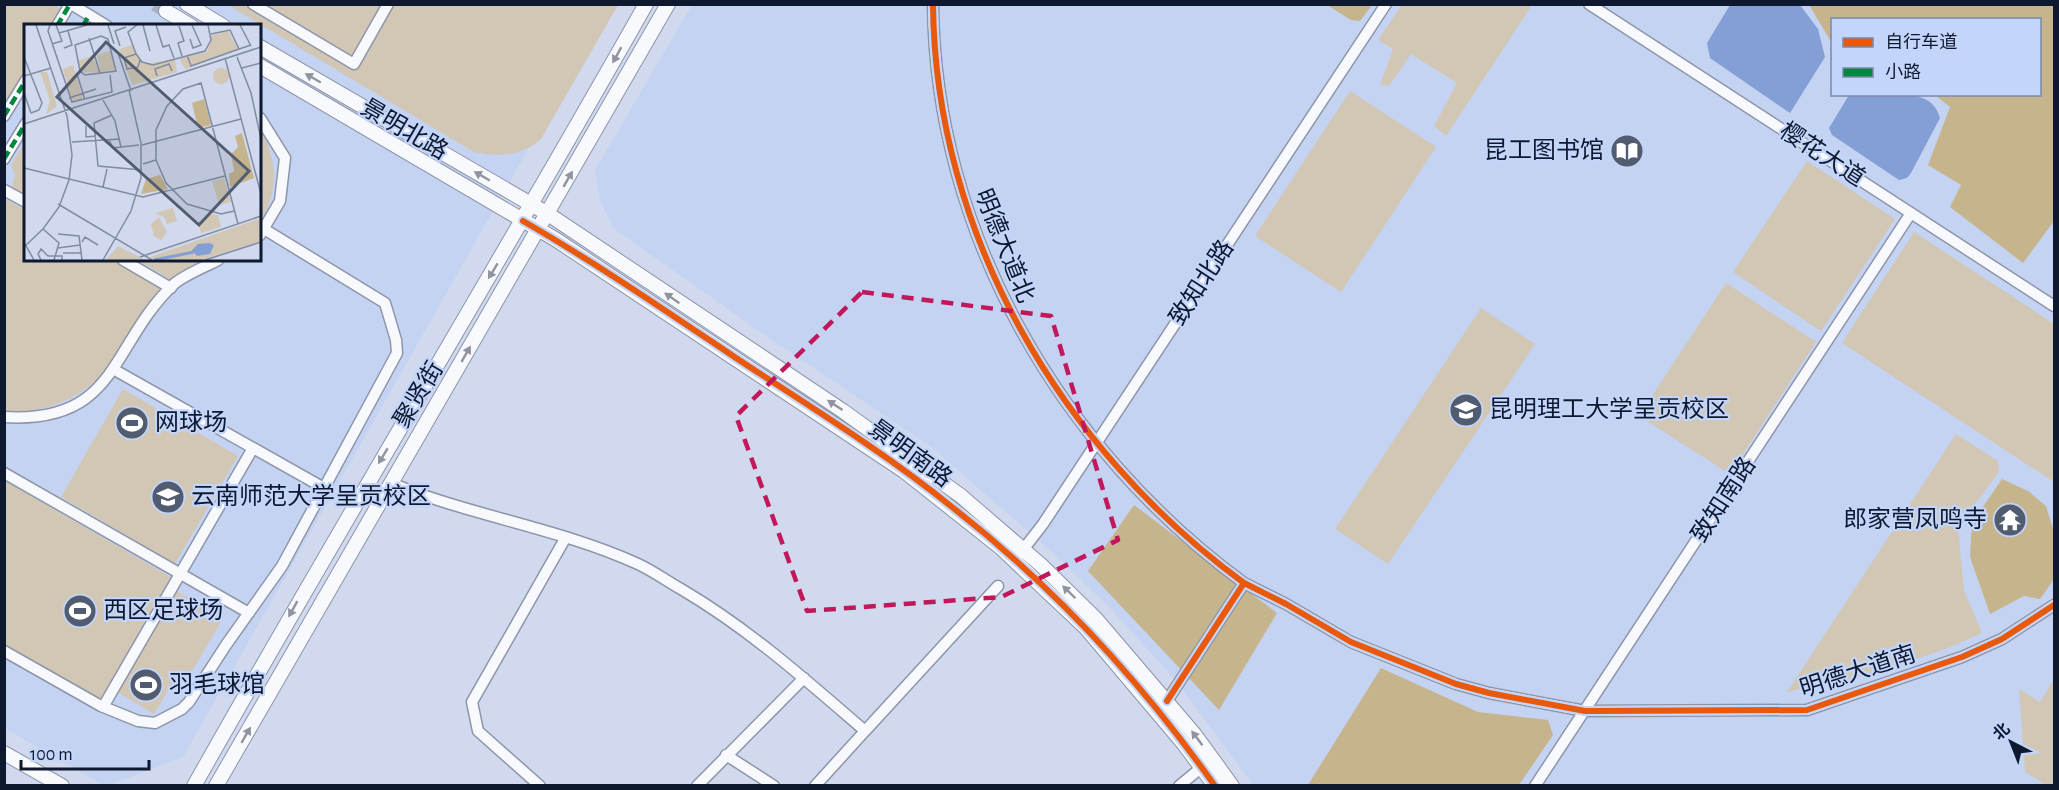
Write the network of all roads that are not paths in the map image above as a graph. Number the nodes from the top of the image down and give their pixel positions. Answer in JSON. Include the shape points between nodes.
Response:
{"nodes":[{"id":1,"x":70,"y":4,"type":"edge"},
{"id":2,"x":187,"y":4,"type":"edge"},
{"id":3,"x":253,"y":4,"type":"edge"},
{"id":4,"x":388,"y":4,"type":"edge"},
{"id":5,"x":646,"y":4,"type":"edge"},
{"id":6,"x":668,"y":4,"type":"edge"},
{"id":7,"x":933,"y":4,"type":"edge"},
{"id":8,"x":1386,"y":4,"type":"edge"},
{"id":9,"x":1589,"y":4,"type":"edge"},
{"id":10,"x":166,"y":11,"type":"tunnel mouth"},
{"id":11,"x":89,"y":15,"type":"junction"},
{"id":12,"x":58,"y":24,"type":"edge"},
{"id":13,"x":84,"y":24,"type":"edge"},
{"id":14,"x":104,"y":24,"type":"edge"},
{"id":15,"x":188,"y":24,"type":"edge"},
{"id":16,"x":220,"y":24,"type":"edge"},
{"id":17,"x":261,"y":48,"type":"edge"},
{"id":18,"x":261,"y":67,"type":"edge"},
{"id":19,"x":24,"y":83,"type":"edge"},
{"id":20,"x":4,"y":116,"type":"edge"},
{"id":21,"x":261,"y":120,"type":"edge"},
{"id":22,"x":24,"y":126,"type":"edge"},
{"id":23,"x":4,"y":159,"type":"edge"},
{"id":24,"x":4,"y":190,"type":"edge"},
{"id":25,"x":24,"y":201,"type":"edge"},
{"id":26,"x":532,"y":205,"type":"junction"},
{"id":27,"x":1911,"y":213,"type":"junction"},
{"id":28,"x":548,"y":214,"type":"junction"},
{"id":29,"x":523,"y":221,"type":"junction"},
{"id":30,"x":539,"y":230,"type":"junction"},
{"id":31,"x":262,"y":232,"type":"edge"},
{"id":32,"x":125,"y":261,"type":"edge"},
{"id":33,"x":216,"y":261,"type":"edge"},
{"id":34,"x":171,"y":288,"type":"junction"},
{"id":35,"x":2055,"y":306,"type":"edge"},
{"id":36,"x":113,"y":369,"type":"junction"},
{"id":37,"x":4,"y":417,"type":"edge"},
{"id":38,"x":1097,"y":443,"type":"junction"},
{"id":39,"x":253,"y":448,"type":"junction"},
{"id":40,"x":4,"y":473,"type":"edge"},
{"id":41,"x":391,"y":483,"type":"junction"},
{"id":42,"x":324,"y":488,"type":"junction"},
{"id":43,"x":566,"y":537,"type":"junction"},
{"id":44,"x":1019,"y":555,"type":"junction"},
{"id":45,"x":178,"y":573,"type":"junction"},
{"id":46,"x":1244,"y":583,"type":"junction"},
{"id":47,"x":998,"y":586,"type":"dead end"},
{"id":48,"x":2055,"y":605,"type":"edge"},
{"id":49,"x":249,"y":613,"type":"junction"},
{"id":50,"x":4,"y":651,"type":"edge"},
{"id":51,"x":804,"y":678,"type":"junction"},
{"id":52,"x":1167,"y":701,"type":"junction"},
{"id":53,"x":103,"y":706,"type":"junction"},
{"id":54,"x":1585,"y":711,"type":"junction"},
{"id":55,"x":865,"y":731,"type":"junction"},
{"id":56,"x":4,"y":753,"type":"edge"},
{"id":57,"x":726,"y":755,"type":"junction"},
{"id":58,"x":1202,"y":767,"type":"junction"},
{"id":59,"x":62,"y":786,"type":"edge"},
{"id":60,"x":194,"y":786,"type":"edge"},
{"id":61,"x":216,"y":786,"type":"edge"},
{"id":62,"x":540,"y":786,"type":"edge"},
{"id":63,"x":697,"y":786,"type":"edge"},
{"id":64,"x":774,"y":786,"type":"edge"},
{"id":65,"x":815,"y":786,"type":"edge"},
{"id":66,"x":1179,"y":786,"type":"edge"},
{"id":67,"x":1215,"y":786,"type":"edge"},
{"id":68,"x":1232,"y":786,"type":"edge"},
{"id":69,"x":1535,"y":786,"type":"edge"}],
"edges":[{"from":1,"to":11,"type":"street"},
{"from":1,"to":12,"type":"street"},
{"from":2,"to":16,"type":"main road"},
{"from":3,"to":4,"type":"street","via":[[354,63]]},
{"from":5,"to":26,"type":"main road","name":"聚贤街","one_way":true},
{"from":28,"to":6,"type":"main road","name":"聚贤街","one_way":true},
{"from":7,"to":38,"type":"street","name":"明德大道北","via":[[940,97],[970,220],[1027,345]]},
{"from":8,"to":38,"type":"street","name":"致知北路"},
{"from":9,"to":27,"type":"street","name":"樱花大道"},
{"from":10,"to":15,"type":"main road"},
{"from":11,"to":13,"type":"street"},
{"from":11,"to":14,"type":"street"},
{"from":26,"to":17,"type":"main road","name":"景明北路","one_way":true},
{"from":18,"to":29,"type":"main road","name":"景明北路"},
{"from":19,"to":20,"type":"street"},
{"from":21,"to":31,"type":"street","via":[[285,158],[280,201]]},
{"from":22,"to":23,"type":"street"},
{"from":24,"to":25,"type":"street"},
{"from":26,"to":28,"type":"main road","name":"景明北路"},
{"from":26,"to":29,"type":"main road","name":"聚贤街"},
{"from":27,"to":35,"type":"street","name":"樱花大道"},
{"from":27,"to":54,"type":"street","name":"致知南路"},
{"from":28,"to":30,"type":"main road","name":"聚贤街"},
{"from":44,"to":28,"type":"main road","name":"景明南路","one_way":true,"via":[[961,496],[904,453]]},
{"from":29,"to":30,"type":"main road","name":"景明南路"},
{"from":29,"to":60,"type":"main road","name":"聚贤街","one_way":true,"via":[[322,558]]},
{"from":41,"to":30,"type":"main road","name":"聚贤街","one_way":true},
{"from":30,"to":44,"type":"main road","name":"景明南路","via":[[835,422]]},
{"from":31,"to":42,"type":"street","via":[[385,303],[396,340],[397,353]]},
{"from":32,"to":34,"type":"street"},
{"from":33,"to":34,"type":"street"},
{"from":34,"to":36,"type":"street"},
{"from":36,"to":37,"type":"street","via":[[104,383],[69,410],[25,418]]},
{"from":36,"to":39,"type":"street"},
{"from":38,"to":44,"type":"street","name":"致知北路"},
{"from":38,"to":46,"type":"street","name":"明德大道北","via":[[1155,507]]},
{"from":39,"to":42,"type":"street"},
{"from":39,"to":45,"type":"street"},
{"from":40,"to":45,"type":"street"},
{"from":41,"to":43,"type":"street","via":[[446,505]]},
{"from":61,"to":41,"type":"main road","name":"聚贤街","one_way":true},
{"from":42,"to":49,"type":"street","via":[[282,566]]},
{"from":43,"to":51,"type":"street","via":[[639,564],[717,610]]},
{"from":43,"to":62,"type":"street","via":[[472,702],[478,731]]},
{"from":52,"to":44,"type":"main road","name":"景明南路","one_way":true,"via":[[1096,618]]},
{"from":44,"to":58,"type":"main road","name":"景明南路","via":[[1086,628]]},
{"from":45,"to":49,"type":"street"},
{"from":45,"to":53,"type":"street"},
{"from":46,"to":52,"type":"street"},
{"from":46,"to":54,"type":"street","name":"明德大道南","via":[[1351,642],[1456,684]]},
{"from":47,"to":55,"type":"street"},
{"from":48,"to":54,"type":"street","name":"明德大道南","via":[[2002,639],[1972,652],[1808,710]]},
{"from":49,"to":53,"type":"street","via":[[189,702],[171,716],[155,723],[138,721]]},
{"from":50,"to":53,"type":"street"},
{"from":51,"to":55,"type":"street"},
{"from":51,"to":57,"type":"street"},
{"from":68,"to":52,"type":"main road","name":"景明南路","one_way":true},
{"from":54,"to":69,"type":"street","name":"致知南路"},
{"from":55,"to":65,"type":"street"},
{"from":56,"to":59,"type":"main road"},
{"from":57,"to":63,"type":"street"},
{"from":57,"to":64,"type":"street"},
{"from":58,"to":66,"type":"street"},
{"from":58,"to":67,"type":"main road","name":"景明南路"}]}
